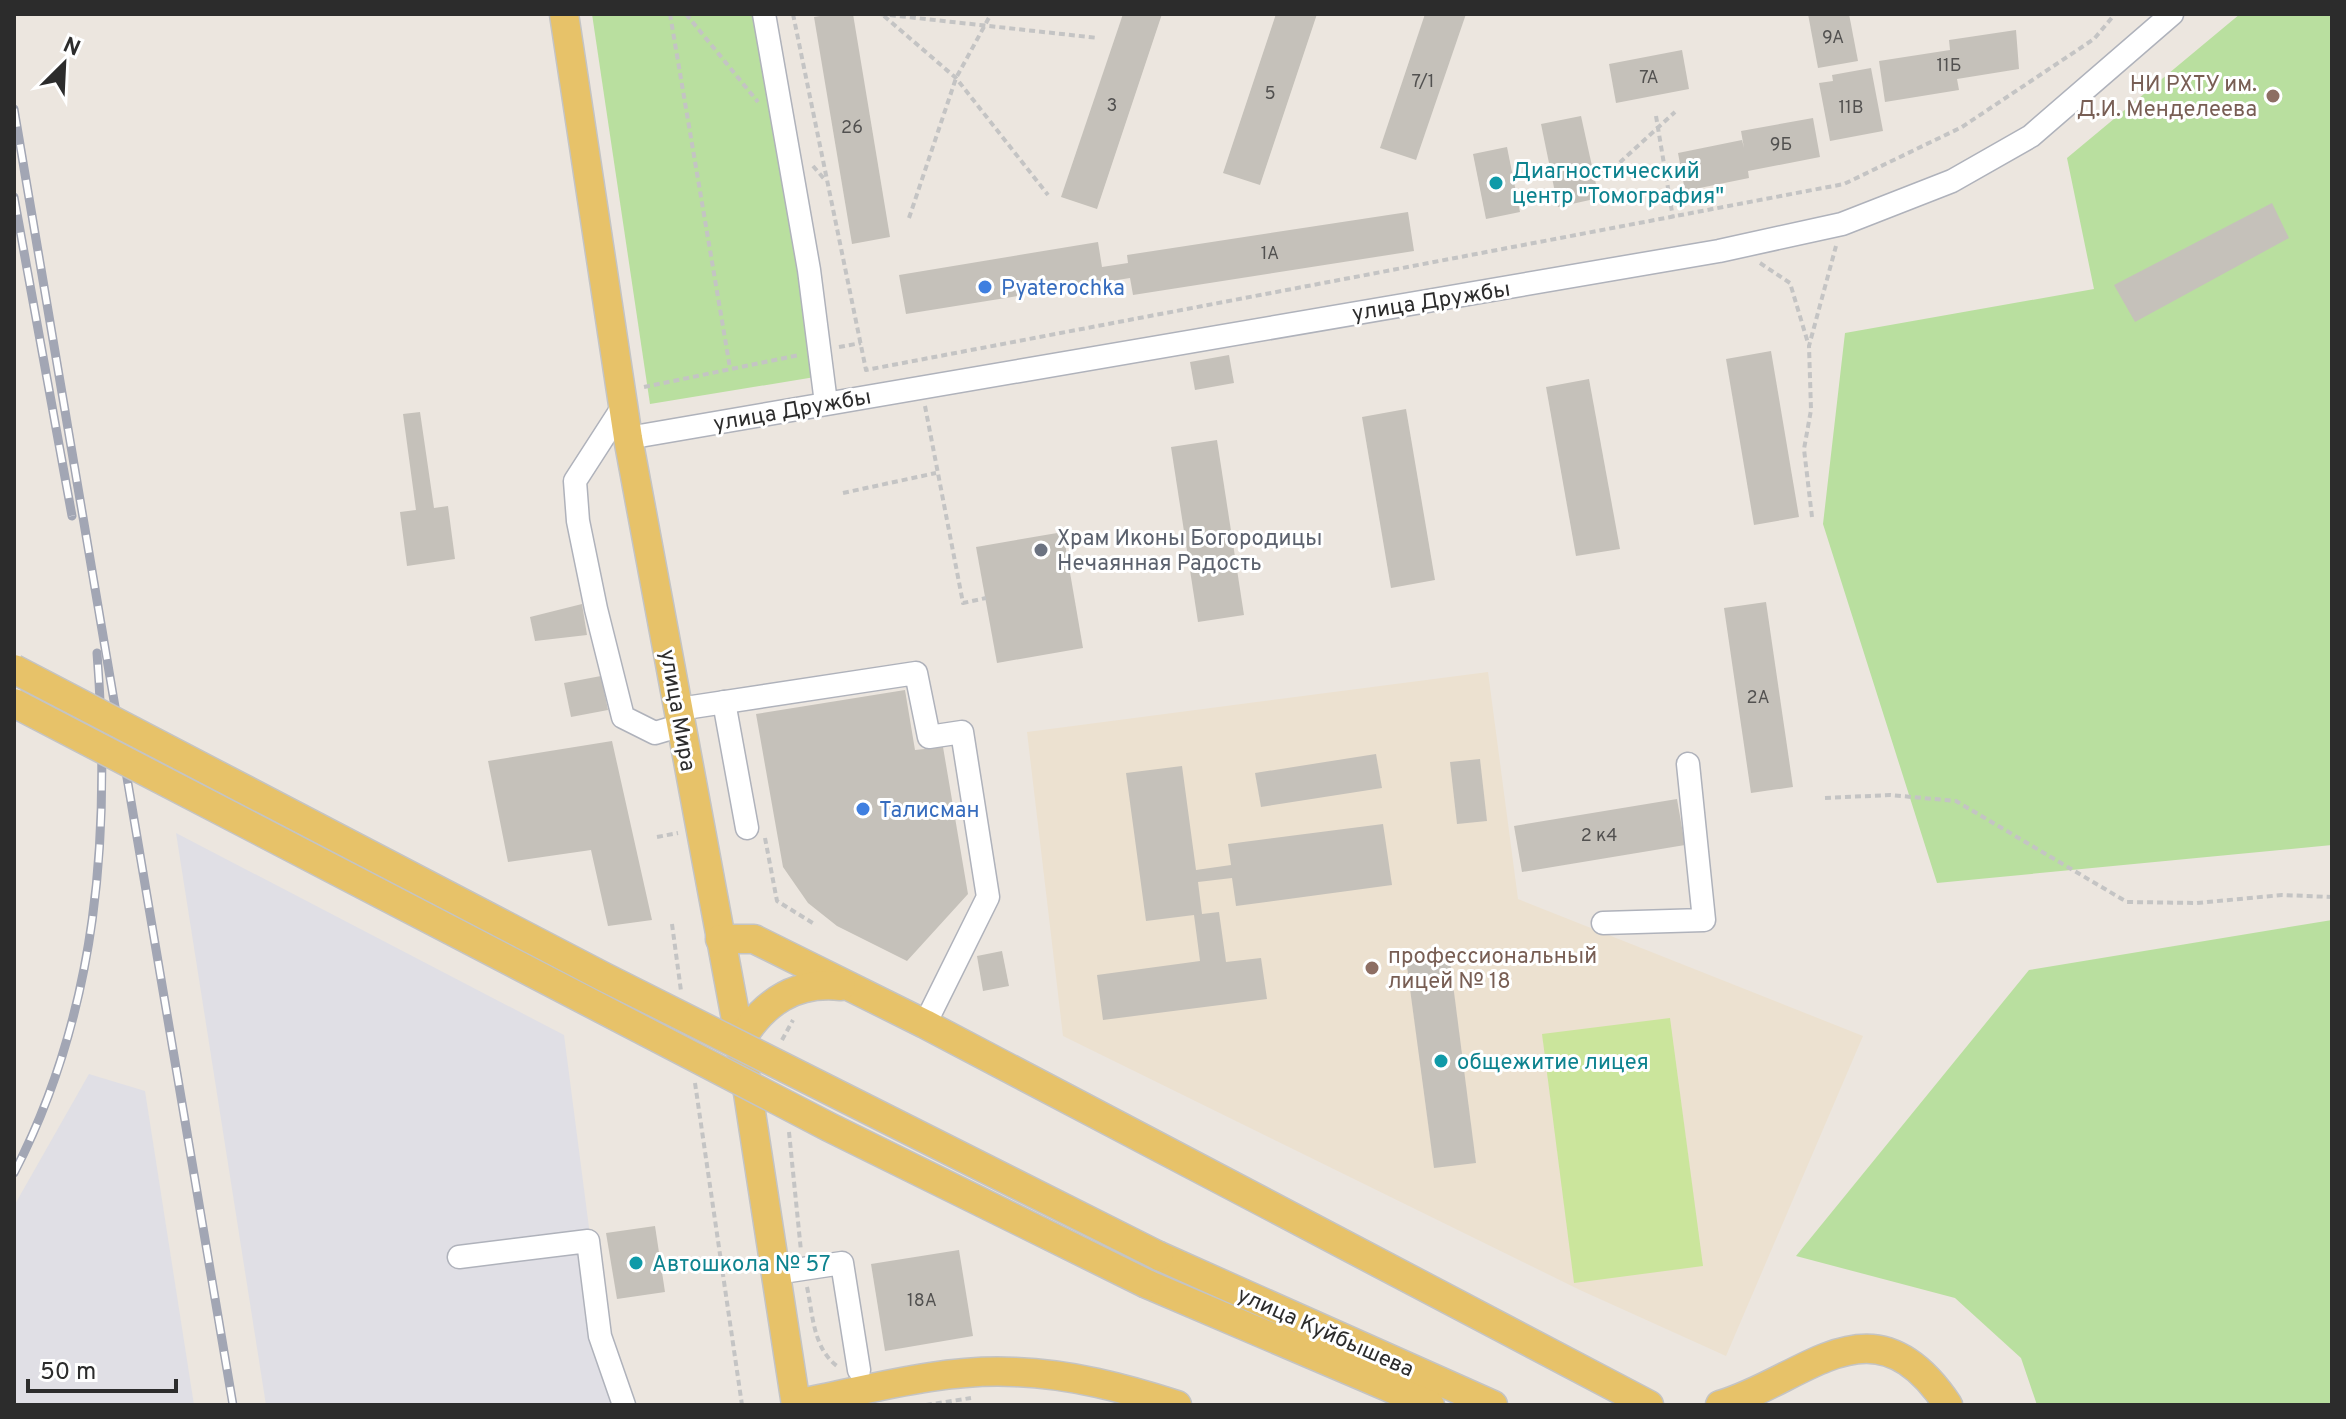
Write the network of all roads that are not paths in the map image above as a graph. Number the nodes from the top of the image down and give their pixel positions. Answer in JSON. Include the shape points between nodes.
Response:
{"nodes":[{"id":1,"x":564,"y":14,"type":"edge"},
{"id":2,"x":764,"y":14,"type":"edge"},
{"id":3,"x":2172,"y":14,"type":"edge"},
{"id":4,"x":826,"y":403,"type":"junction"},
{"id":5,"x":624,"y":405,"type":"junction"},
{"id":6,"x":628,"y":438,"type":"junction"},
{"id":7,"x":14,"y":669,"type":"edge"},
{"id":8,"x":724,"y":702,"type":"junction"},
{"id":9,"x":14,"y":703,"type":"edge"},
{"id":10,"x":681,"y":717,"type":"junction"},
{"id":11,"x":1688,"y":764,"type":"dead end"},
{"id":12,"x":755,"y":827,"type":"road end"},
{"id":13,"x":1603,"y":923,"type":"dead end"},
{"id":14,"x":720,"y":939,"type":"junction"},
{"id":15,"x":850,"y":987,"type":"junction"},
{"id":16,"x":925,"y":1024,"type":"junction"},
{"id":17,"x":740,"y":1041,"type":"junction"},
{"id":18,"x":459,"y":1257,"type":"dead end"},
{"id":19,"x":790,"y":1271,"type":"junction"},
{"id":20,"x":859,"y":1370,"type":"road end"},
{"id":21,"x":796,"y":1404,"type":"edge"},
{"id":22,"x":624,"y":1405,"type":"edge"},
{"id":23,"x":1177,"y":1405,"type":"edge"},
{"id":24,"x":1430,"y":1405,"type":"edge"},
{"id":25,"x":1493,"y":1405,"type":"edge"},
{"id":26,"x":1649,"y":1405,"type":"edge"},
{"id":27,"x":1720,"y":1405,"type":"edge"},
{"id":28,"x":1948,"y":1405,"type":"edge"}],
"edges":[{"from":1,"to":5,"type":"main road","name":"улица Мира"},
{"from":2,"to":4,"type":"street"},
{"from":3,"to":4,"type":"street","name":"улица Дружбы","via":[[2031,136],[1952,181],[1842,224],[1735,248]]},
{"from":4,"to":6,"type":"street","name":"улица Дружбы"},
{"from":5,"to":6,"type":"main road","name":"улица Мира"},
{"from":5,"to":10,"type":"street","via":[[575,481],[578,521],[623,717],[655,733]]},
{"from":6,"to":10,"type":"main road","name":"улица Мира"},
{"from":7,"to":25,"type":"main road","name":"улица Куйбышева","bridge":true,"via":[[604,977],[1159,1256]]},
{"from":8,"to":10,"type":"street"},
{"from":8,"to":12,"type":"street"},
{"from":8,"to":16,"type":"street","via":[[916,673],[929,737],[962,732],[988,897]]},
{"from":9,"to":24,"type":"main road","name":"улица Куйбышева","bridge":true,"via":[[856,1140],[1147,1284]]},
{"from":10,"to":14,"type":"main road","name":"улица Мира"},
{"from":11,"to":13,"type":"street","via":[[1704,920]]},
{"from":14,"to":15,"type":"main road","via":[[754,939]]},
{"from":14,"to":17,"type":"main road","name":"улица Мира"},
{"from":15,"to":16,"type":"main road"},
{"from":15,"to":17,"type":"main road","via":[[817,984],[788,992],[775,999]]},
{"from":16,"to":26,"type":"main road"},
{"from":17,"to":19,"type":"main road","name":"улица Мира"},
{"from":18,"to":22,"type":"street","via":[[588,1241],[600,1336]]},
{"from":19,"to":20,"type":"street","via":[[842,1263]]},
{"from":19,"to":21,"type":"main road","name":"улица Мира"},
{"from":21,"to":23,"type":"main road","via":[[999,1371],[1116,1386]]},
{"from":27,"to":28,"type":"main road","via":[[1816,1358],[1863,1348],[1909,1363]]}]}
